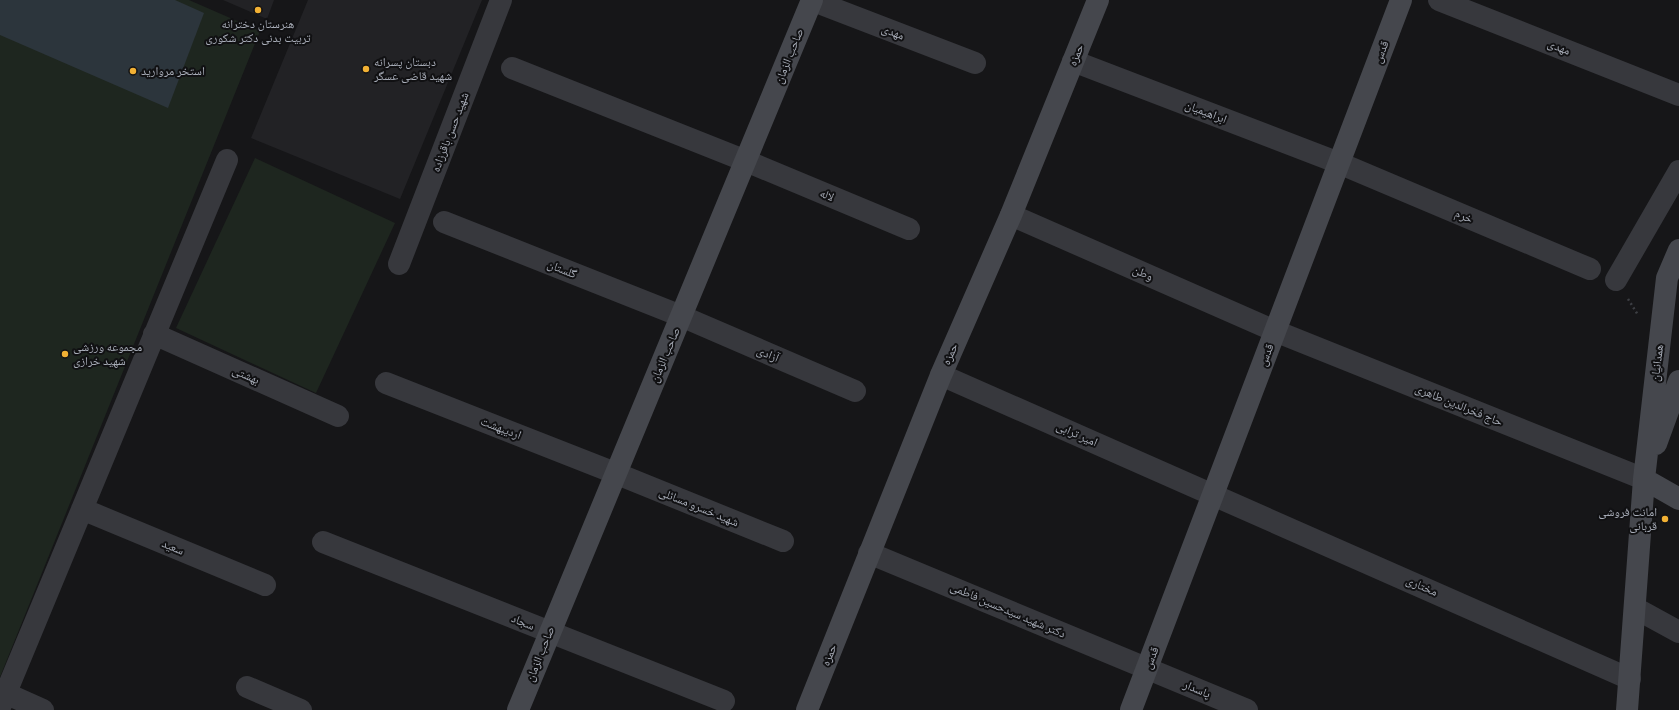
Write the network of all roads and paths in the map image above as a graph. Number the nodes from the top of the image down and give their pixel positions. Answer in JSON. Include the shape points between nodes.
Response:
{"nodes":[{"id":1,"x":501,"y":0,"type":"edge"},
{"id":2,"x":811,"y":0,"type":"edge"},
{"id":3,"x":1098,"y":0,"type":"edge"},
{"id":4,"x":1401,"y":0,"type":"edge"},
{"id":5,"x":1439,"y":0,"type":"edge"},
{"id":6,"x":1073,"y":61,"type":"junction"},
{"id":7,"x":975,"y":63,"type":"dead end"},
{"id":8,"x":512,"y":68,"type":"dead end"},
{"id":9,"x":1679,"y":95,"type":"edge"},
{"id":10,"x":227,"y":160,"type":"dead end"},
{"id":11,"x":746,"y":161,"type":"junction"},
{"id":12,"x":1339,"y":163,"type":"junction"},
{"id":13,"x":1679,"y":171,"type":"edge"},
{"id":14,"x":1011,"y":215,"type":"junction"},
{"id":15,"x":444,"y":222,"type":"dead end"},
{"id":16,"x":909,"y":229,"type":"dead end"},
{"id":17,"x":1679,"y":250,"type":"edge"},
{"id":18,"x":399,"y":264,"type":"dead end"},
{"id":19,"x":1590,"y":269,"type":"dead end"},
{"id":20,"x":1616,"y":280,"type":"dead end"},
{"id":21,"x":681,"y":316,"type":"junction"},
{"id":22,"x":1275,"y":331,"type":"junction"},
{"id":23,"x":154,"y":334,"type":"junction"},
{"id":24,"x":941,"y":375,"type":"junction"},
{"id":25,"x":1679,"y":381,"type":"edge"},
{"id":26,"x":386,"y":383,"type":"dead end"},
{"id":27,"x":855,"y":391,"type":"dead end"},
{"id":28,"x":338,"y":416,"type":"dead end"},
{"id":29,"x":615,"y":473,"type":"junction"},
{"id":30,"x":1644,"y":479,"type":"junction"},
{"id":31,"x":1213,"y":494,"type":"junction"},
{"id":32,"x":1679,"y":498,"type":"edge"},
{"id":33,"x":82,"y":509,"type":"junction"},
{"id":34,"x":783,"y":541,"type":"dead end"},
{"id":35,"x":323,"y":542,"type":"dead end"},
{"id":36,"x":870,"y":553,"type":"junction"},
{"id":37,"x":265,"y":585,"type":"dead end"},
{"id":38,"x":1635,"y":608,"type":"junction"},
{"id":39,"x":549,"y":632,"type":"junction"},
{"id":40,"x":1679,"y":632,"type":"edge"},
{"id":41,"x":1147,"y":668,"type":"junction"},
{"id":42,"x":1630,"y":679,"type":"junction"},
{"id":43,"x":247,"y":687,"type":"dead end"},
{"id":44,"x":2,"y":700,"type":"edge"},
{"id":45,"x":724,"y":700,"type":"dead end"},
{"id":46,"x":44,"y":710,"type":"edge"},
{"id":47,"x":301,"y":710,"type":"edge"},
{"id":48,"x":518,"y":710,"type":"edge"},
{"id":49,"x":807,"y":710,"type":"edge"},
{"id":50,"x":1131,"y":710,"type":"edge"},
{"id":51,"x":1248,"y":710,"type":"edge"},
{"id":52,"x":1627,"y":710,"type":"edge"}],
"edges":[{"from":1,"to":18,"type":"street","name":"شهید حسن باقرزاده"},
{"from":2,"to":7,"type":"street","name":"مهدی"},
{"from":2,"to":11,"type":"street","name":"صاحب الزمان"},
{"from":3,"to":6,"type":"street","name":"حمزه"},
{"from":4,"to":12,"type":"street","name":"قدس"},
{"from":5,"to":9,"type":"street","name":"مهدی"},
{"from":6,"to":12,"type":"street","name":"ابراهیمیان"},
{"from":6,"to":14,"type":"street","name":"حمزه"},
{"from":8,"to":11,"type":"street","name":"لاله"},
{"from":10,"to":23,"type":"street"},
{"from":11,"to":16,"type":"street","name":"لاله"},
{"from":11,"to":21,"type":"street","name":"صاحب الزمان"},
{"from":12,"to":19,"type":"street","name":"خرم"},
{"from":12,"to":22,"type":"street","name":"قدس"},
{"from":13,"to":20,"type":"street"},
{"from":14,"to":22,"type":"street","name":"وطن"},
{"from":14,"to":24,"type":"street","name":"حمزه"},
{"from":15,"to":21,"type":"street","name":"گلستان"},
{"from":17,"to":30,"type":"street","name":"همدانیان","via":[[1667,278]]},
{"from":21,"to":27,"type":"street","name":"آزادی"},
{"from":21,"to":29,"type":"street","name":"صاحب الزمان"},
{"from":22,"to":30,"type":"street","name":"حاج فخرالدین طاهری"},
{"from":22,"to":31,"type":"street","name":"قدس"},
{"from":23,"to":28,"type":"street","name":"بهشتی"},
{"from":23,"to":33,"type":"street"},
{"from":24,"to":31,"type":"street","name":"امیر ترابی"},
{"from":24,"to":36,"type":"street","name":"حمزه"},
{"from":25,"to":30,"type":"street","name":"همدانیان"},
{"from":26,"to":29,"type":"street","name":"اردیبهشت"},
{"from":29,"to":34,"type":"street","name":"شهید خسرو مسائلی"},
{"from":29,"to":39,"type":"street","name":"صاحب الزمان"},
{"from":30,"to":32,"type":"street"},
{"from":30,"to":38,"type":"street","name":"همدانیان"},
{"from":31,"to":41,"type":"street","name":"قدس"},
{"from":31,"to":42,"type":"street","name":"مختاری"},
{"from":33,"to":37,"type":"street","name":"سعید"},
{"from":33,"to":44,"type":"street"},
{"from":35,"to":39,"type":"street","name":"سجاد"},
{"from":36,"to":41,"type":"street","name":"دکتر شهید سیدحسین فاطمی"},
{"from":36,"to":49,"type":"street","name":"حمزه"},
{"from":38,"to":40,"type":"street"},
{"from":38,"to":42,"type":"street","name":"همدانیان"},
{"from":39,"to":45,"type":"street","name":"سجاد"},
{"from":39,"to":48,"type":"street","name":"صاحب الزمان"},
{"from":41,"to":50,"type":"street","name":"قدس"},
{"from":41,"to":51,"type":"street","name":"پاسدار"},
{"from":42,"to":52,"type":"street","name":"همدانیان"},
{"from":43,"to":47,"type":"street"},
{"from":44,"to":46,"type":"street"}]}
